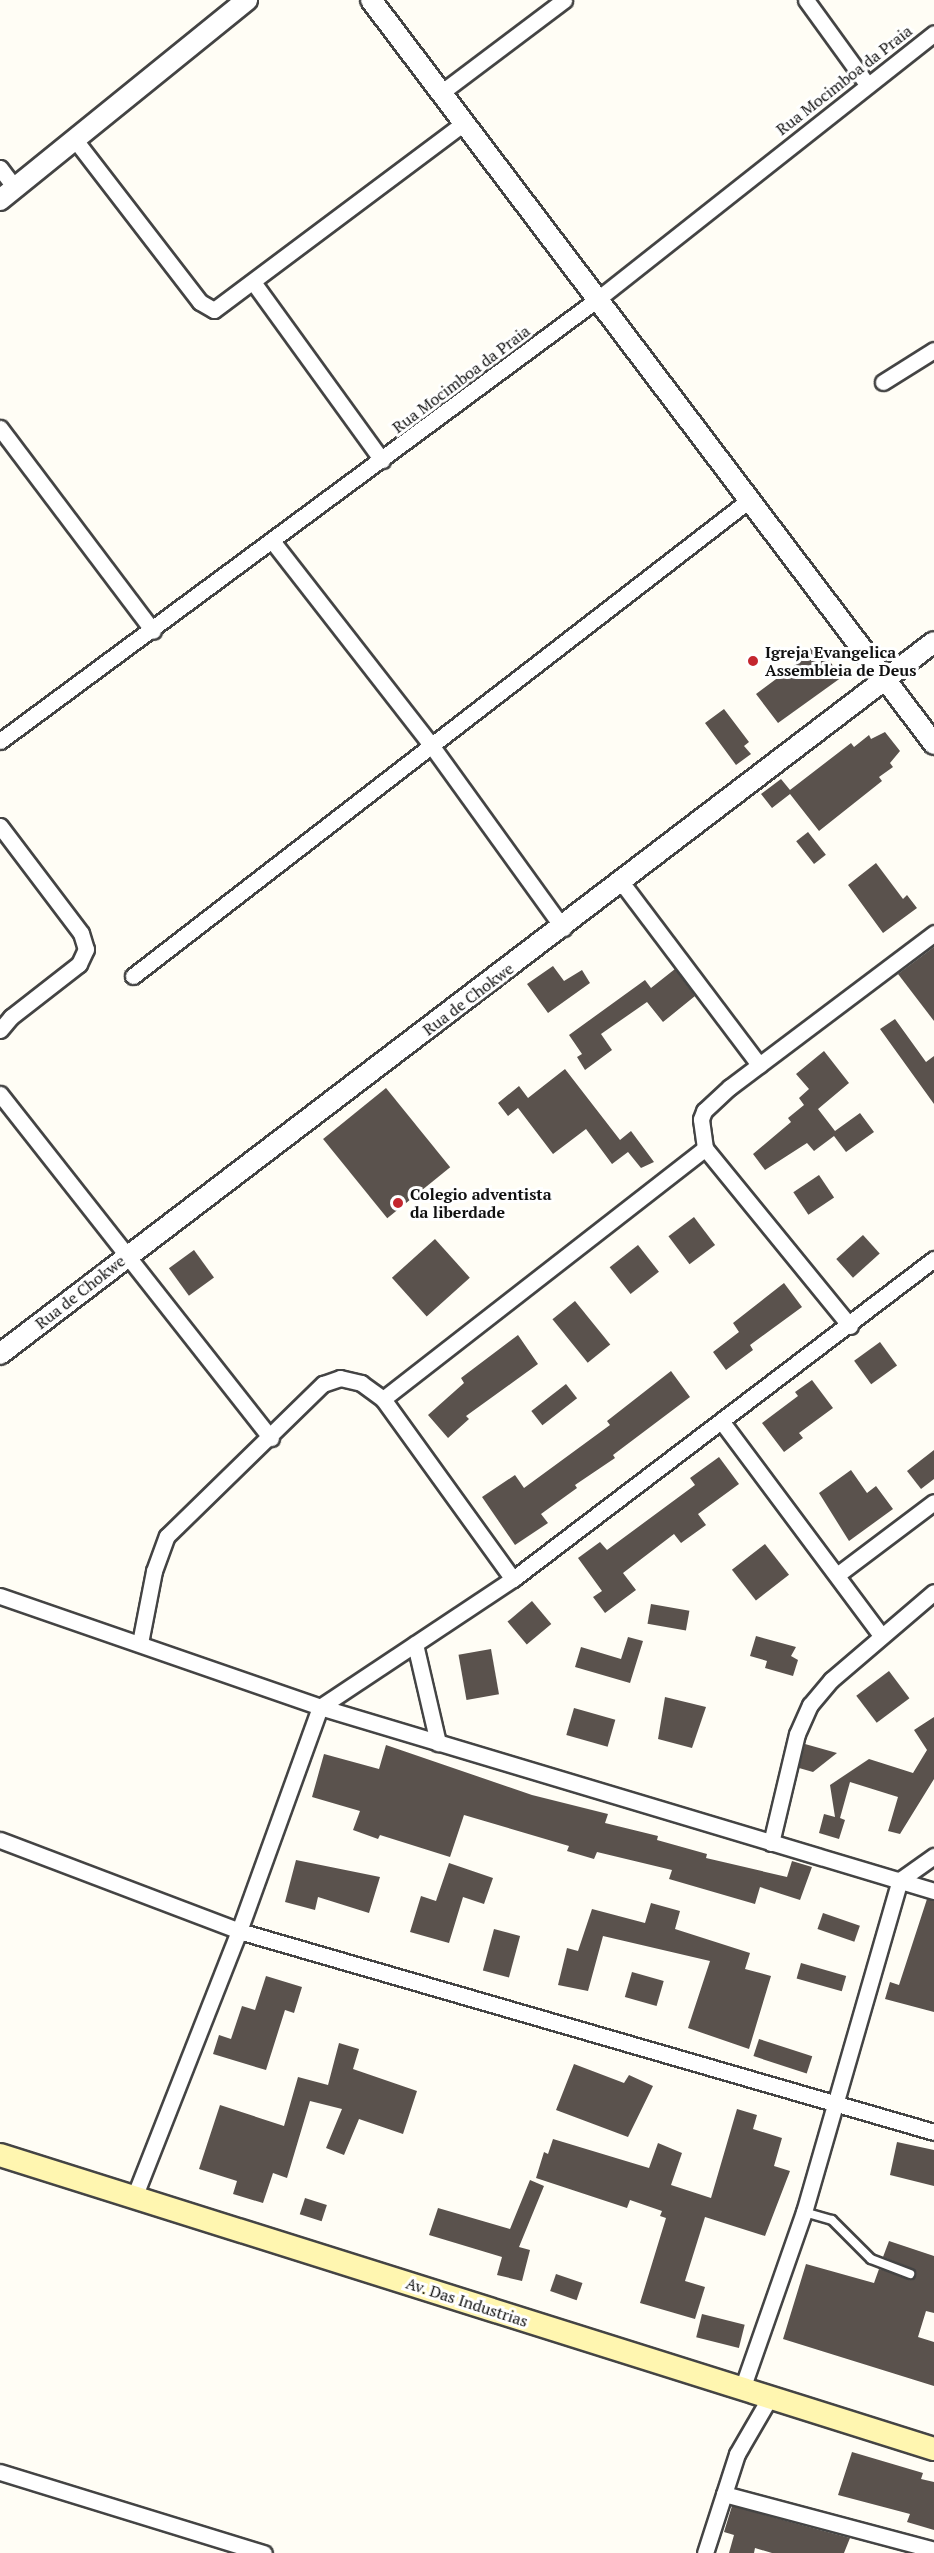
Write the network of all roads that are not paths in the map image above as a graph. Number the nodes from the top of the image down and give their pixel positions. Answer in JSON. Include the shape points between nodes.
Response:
{"nodes":[{"id":1,"x":247,"y":0,"type":"edge"},
{"id":2,"x":371,"y":0,"type":"edge"},
{"id":3,"x":564,"y":0,"type":"edge"},
{"id":4,"x":806,"y":0,"type":"edge"},
{"id":5,"x":934,"y":33,"type":"edge"},
{"id":6,"x":866,"y":83,"type":"junction"},
{"id":7,"x":442,"y":92,"type":"junction"},
{"id":8,"x":464,"y":123,"type":"junction"},
{"id":9,"x":76,"y":141,"type":"junction"},
{"id":10,"x":0,"y":168,"type":"edge"},
{"id":11,"x":8,"y":194,"type":"edge"},
{"id":12,"x":253,"y":282,"type":"junction"},
{"id":13,"x":599,"y":298,"type":"junction"},
{"id":14,"x":934,"y":350,"type":"edge"},
{"id":15,"x":883,"y":382,"type":"dead end"},
{"id":16,"x":0,"y":428,"type":"edge"},
{"id":17,"x":382,"y":460,"type":"junction"},
{"id":18,"x":749,"y":500,"type":"junction"},
{"id":19,"x":273,"y":542,"type":"junction"},
{"id":20,"x":153,"y":632,"type":"junction"},
{"id":21,"x":934,"y":642,"type":"edge"},
{"id":22,"x":884,"y":680,"type":"junction"},
{"id":23,"x":0,"y":741,"type":"edge"},
{"id":24,"x":934,"y":744,"type":"edge"},
{"id":25,"x":431,"y":745,"type":"junction"},
{"id":26,"x":0,"y":826,"type":"edge"},
{"id":27,"x":622,"y":884,"type":"junction"},
{"id":28,"x":563,"y":928,"type":"junction"},
{"id":29,"x":934,"y":933,"type":"edge"},
{"id":30,"x":133,"y":976,"type":"dead end"},
{"id":31,"x":0,"y":1030,"type":"edge"},
{"id":32,"x":759,"y":1065,"type":"junction"},
{"id":33,"x":0,"y":1094,"type":"edge"},
{"id":34,"x":705,"y":1148,"type":"junction"},
{"id":35,"x":125,"y":1257,"type":"junction"},
{"id":36,"x":934,"y":1259,"type":"edge"},
{"id":37,"x":850,"y":1326,"type":"junction"},
{"id":38,"x":0,"y":1354,"type":"edge"},
{"id":39,"x":383,"y":1399,"type":"junction"},
{"id":40,"x":722,"y":1422,"type":"junction"},
{"id":41,"x":271,"y":1438,"type":"junction"},
{"id":42,"x":934,"y":1502,"type":"edge"},
{"id":43,"x":837,"y":1575,"type":"junction"},
{"id":44,"x":513,"y":1579,"type":"junction"},
{"id":45,"x":934,"y":1592,"type":"edge"},
{"id":46,"x":0,"y":1596,"type":"edge"},
{"id":47,"x":881,"y":1635,"type":"junction"},
{"id":48,"x":140,"y":1643,"type":"junction"},
{"id":49,"x":415,"y":1644,"type":"junction"},
{"id":50,"x":320,"y":1707,"type":"junction"},
{"id":51,"x":438,"y":1743,"type":"junction"},
{"id":52,"x":0,"y":1840,"type":"edge"},
{"id":53,"x":771,"y":1844,"type":"junction"},
{"id":54,"x":934,"y":1856,"type":"edge"},
{"id":55,"x":900,"y":1880,"type":"junction"},
{"id":56,"x":934,"y":1891,"type":"edge"},
{"id":57,"x":239,"y":1931,"type":"junction"},
{"id":58,"x":836,"y":2106,"type":"junction"},
{"id":59,"x":934,"y":2132,"type":"edge"},
{"id":60,"x":0,"y":2155,"type":"edge"},
{"id":61,"x":135,"y":2194,"type":"junction"},
{"id":62,"x":804,"y":2212,"type":"junction"},
{"id":63,"x":910,"y":2274,"type":"dead end"},
{"id":64,"x":742,"y":2389,"type":"junction"},
{"id":65,"x":770,"y":2397,"type":"junction"},
{"id":66,"x":934,"y":2449,"type":"edge"},
{"id":67,"x":0,"y":2472,"type":"edge"},
{"id":68,"x":724,"y":2494,"type":"junction"},
{"id":69,"x":934,"y":2550,"type":"edge"},
{"id":70,"x":264,"y":2553,"type":"edge"},
{"id":71,"x":705,"y":2553,"type":"edge"}],
"edges":[{"from":1,"to":9,"type":"street"},
{"from":2,"to":7,"type":"street"},
{"from":3,"to":7,"type":"street"},
{"from":4,"to":6,"type":"street"},
{"from":5,"to":6,"type":"street","name":"Rua Mocimboa da Praia"},
{"from":6,"to":13,"type":"street","name":"Rua Mocimboa da Praia"},
{"from":7,"to":8,"type":"street"},
{"from":8,"to":12,"type":"street"},
{"from":8,"to":13,"type":"street"},
{"from":9,"to":11,"type":"street"},
{"from":9,"to":12,"type":"street","via":[[207,309],[222,307]]},
{"from":10,"to":11,"type":"street"},
{"from":12,"to":17,"type":"street"},
{"from":13,"to":17,"type":"street","name":"Rua Mocimboa da Praia"},
{"from":13,"to":18,"type":"street"},
{"from":14,"to":15,"type":"street"},
{"from":16,"to":20,"type":"street"},
{"from":17,"to":19,"type":"street","name":"Rua Mocimboa da Praia"},
{"from":18,"to":22,"type":"street"},
{"from":18,"to":25,"type":"street"},
{"from":19,"to":20,"type":"street","name":"Rua Mocimboa da Praia"},
{"from":19,"to":25,"type":"street"},
{"from":20,"to":23,"type":"street","name":"Rua Mocimboa da Praia"},
{"from":21,"to":22,"type":"street","name":"Rua de Chokwe"},
{"from":22,"to":24,"type":"street"},
{"from":22,"to":27,"type":"street","name":"Rua de Chokwe"},
{"from":25,"to":28,"type":"street"},
{"from":25,"to":30,"type":"street"},
{"from":26,"to":31,"type":"street","via":[[81,933],[86,949],[79,964]]},
{"from":27,"to":28,"type":"street","name":"Rua de Chokwe"},
{"from":27,"to":32,"type":"street"},
{"from":28,"to":35,"type":"street","name":"Rua de Chokwe"},
{"from":29,"to":32,"type":"street"},
{"from":32,"to":34,"type":"street","via":[[704,1111],[701,1119]]},
{"from":33,"to":35,"type":"street"},
{"from":34,"to":37,"type":"street"},
{"from":34,"to":39,"type":"street"},
{"from":35,"to":38,"type":"street","name":"Rua de Chokwe"},
{"from":35,"to":41,"type":"street"},
{"from":36,"to":37,"type":"street"},
{"from":37,"to":40,"type":"street"},
{"from":39,"to":41,"type":"street","via":[[361,1383],[340,1378],[323,1384]]},
{"from":39,"to":44,"type":"street"},
{"from":40,"to":43,"type":"street"},
{"from":40,"to":44,"type":"street"},
{"from":41,"to":48,"type":"street","via":[[167,1536],[156,1565]]},
{"from":42,"to":43,"type":"street"},
{"from":43,"to":47,"type":"street"},
{"from":44,"to":49,"type":"street"},
{"from":45,"to":47,"type":"street"},
{"from":46,"to":48,"type":"street"},
{"from":47,"to":53,"type":"street","via":[[831,1680],[810,1705],[797,1734]]},
{"from":48,"to":50,"type":"street"},
{"from":49,"to":50,"type":"street"},
{"from":49,"to":51,"type":"street"},
{"from":50,"to":51,"type":"street"},
{"from":50,"to":57,"type":"street"},
{"from":51,"to":53,"type":"street"},
{"from":52,"to":57,"type":"street"},
{"from":53,"to":55,"type":"street"},
{"from":54,"to":55,"type":"street"},
{"from":55,"to":56,"type":"street"},
{"from":55,"to":58,"type":"street"},
{"from":57,"to":58,"type":"street"},
{"from":57,"to":61,"type":"street"},
{"from":58,"to":59,"type":"street"},
{"from":58,"to":62,"type":"street"},
{"from":60,"to":61,"type":"main road","name":"Av. Das Industrias"},
{"from":61,"to":64,"type":"main road","name":"Av. Das Industrias"},
{"from":62,"to":63,"type":"lane","via":[[832,2220],[871,2259]]},
{"from":62,"to":64,"type":"street"},
{"from":64,"to":65,"type":"main road","name":"Av. Das Industrias"},
{"from":65,"to":66,"type":"main road","name":"Av. Das Industrias"},
{"from":65,"to":68,"type":"street","via":[[737,2454]]},
{"from":67,"to":70,"type":"street"},
{"from":68,"to":69,"type":"street"},
{"from":68,"to":71,"type":"street"}]}
